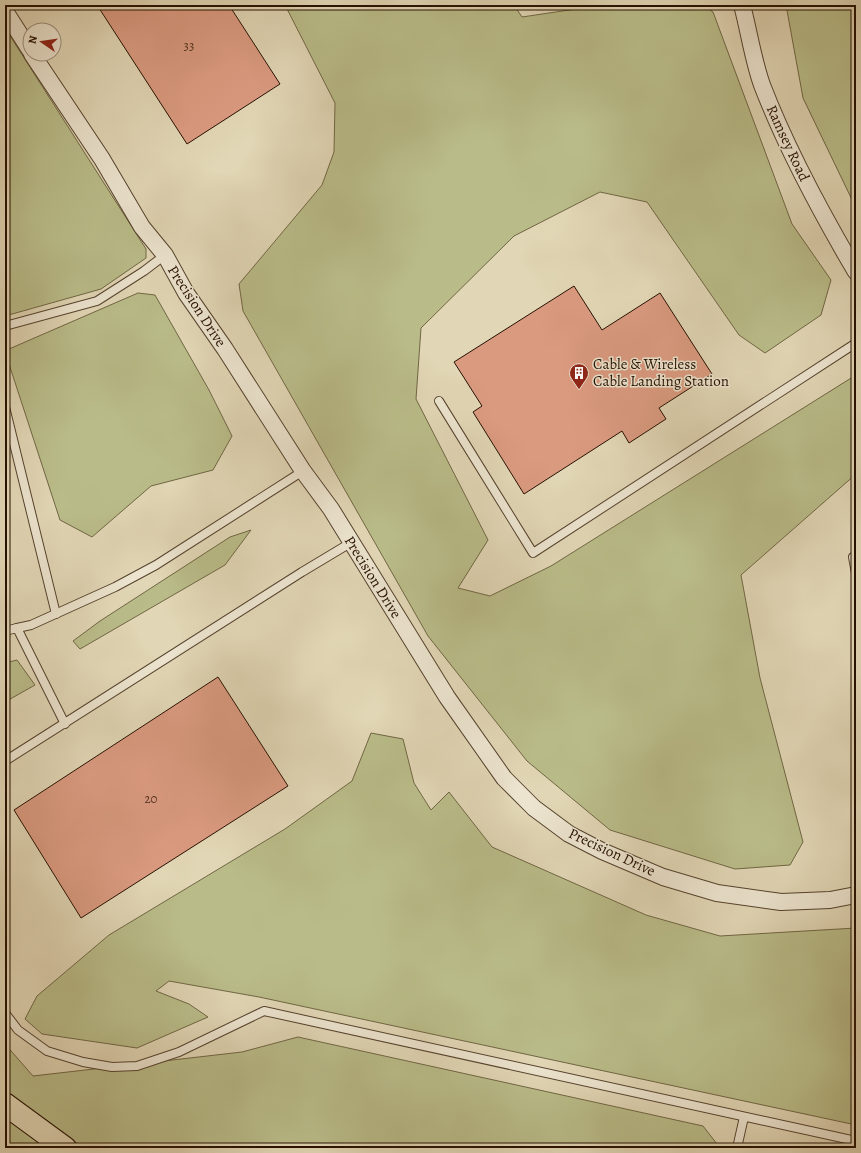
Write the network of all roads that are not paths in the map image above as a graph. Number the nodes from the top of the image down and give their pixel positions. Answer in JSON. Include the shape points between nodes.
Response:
{"nodes":[{"id":1,"x":742,"y":5,"type":"edge"},
{"id":2,"x":5,"y":11,"type":"edge"},
{"id":3,"x":22,"y":38,"type":"edge"},
{"id":4,"x":37,"y":62,"type":"edge"},
{"id":5,"x":164,"y":255,"type":"junction"},
{"id":6,"x":856,"y":272,"type":"edge"},
{"id":7,"x":5,"y":326,"type":"edge"},
{"id":8,"x":856,"y":343,"type":"edge"},
{"id":9,"x":439,"y":401,"type":"dead end"},
{"id":10,"x":5,"y":407,"type":"edge"},
{"id":11,"x":303,"y":470,"type":"junction"},
{"id":12,"x":352,"y":542,"type":"junction"},
{"id":13,"x":856,"y":556,"type":"edge"},
{"id":14,"x":856,"y":573,"type":"edge"},
{"id":15,"x":56,"y":614,"type":"junction"},
{"id":16,"x":17,"y":628,"type":"junction"},
{"id":17,"x":5,"y":631,"type":"edge"},
{"id":18,"x":65,"y":724,"type":"junction"},
{"id":19,"x":5,"y":762,"type":"edge"},
{"id":20,"x":856,"y":895,"type":"edge"},
{"id":21,"x":5,"y":1013,"type":"edge"},
{"id":22,"x":5,"y":1104,"type":"edge"},
{"id":23,"x":744,"y":1117,"type":"junction"},
{"id":24,"x":856,"y":1142,"type":"edge"},
{"id":25,"x":65,"y":1148,"type":"edge"},
{"id":26,"x":737,"y":1148,"type":"edge"}],
"edges":[{"from":1,"to":6,"type":"street","name":"Ramsey Road","via":[[761,83],[792,156]]},
{"from":2,"to":3,"type":"street"},
{"from":4,"to":5,"type":"street","name":"Precision Drive","via":[[102,159],[142,227]]},
{"from":5,"to":7,"type":"lane","via":[[144,271],[97,300]]},
{"from":5,"to":11,"type":"street","name":"Precision Drive","via":[[186,293]]},
{"from":8,"to":9,"type":"lane","via":[[534,553]]},
{"from":10,"to":15,"type":"lane"},
{"from":11,"to":12,"type":"street","name":"Precision Drive"},
{"from":11,"to":15,"type":"lane","via":[[156,565]]},
{"from":12,"to":18,"type":"lane"},
{"from":12,"to":20,"type":"street","name":"Precision Drive","via":[[447,697],[504,778],[534,808],[569,834],[663,877],[717,893],[781,902],[830,900]]},
{"from":13,"to":14,"type":"lane"},
{"from":15,"to":16,"type":"lane"},
{"from":16,"to":17,"type":"lane"},
{"from":16,"to":18,"type":"lane"},
{"from":18,"to":19,"type":"lane"},
{"from":21,"to":23,"type":"lane","via":[[18,1030],[47,1051],[83,1062],[112,1067],[138,1066],[179,1052],[264,1011]]},
{"from":22,"to":25,"type":"highway"},
{"from":23,"to":24,"type":"lane"},
{"from":23,"to":26,"type":"lane"}]}
